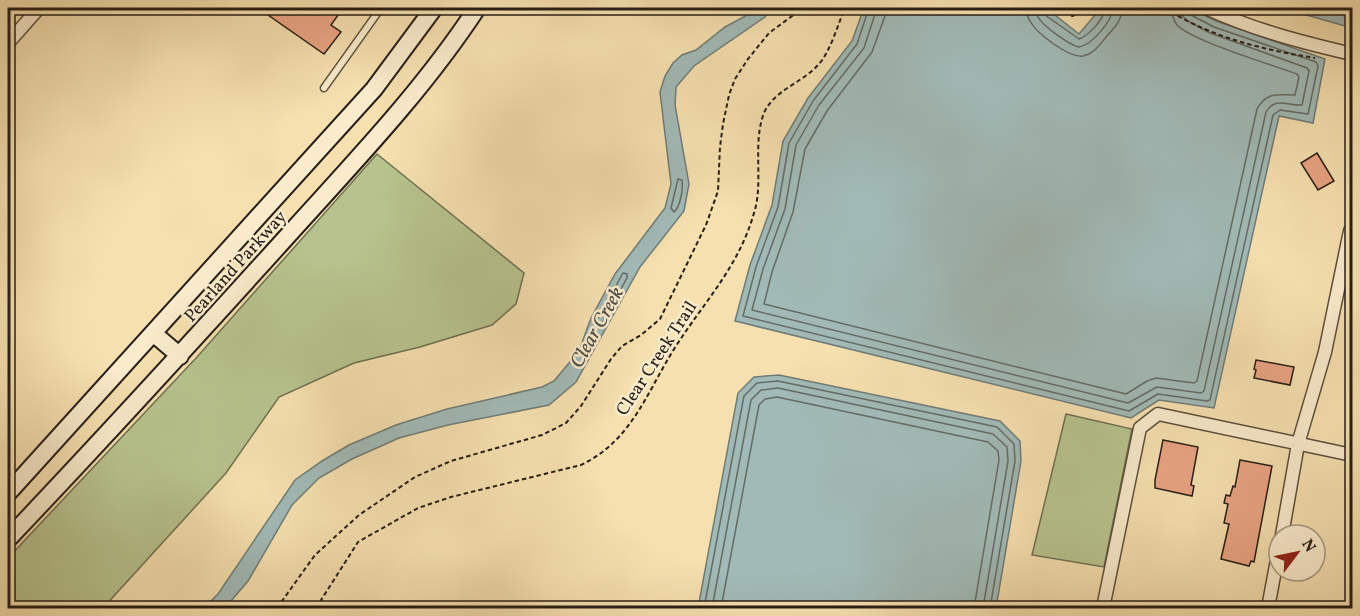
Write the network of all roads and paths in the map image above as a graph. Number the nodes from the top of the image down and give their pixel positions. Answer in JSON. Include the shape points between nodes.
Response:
{"nodes":[{"id":1,"x":39,"y":8,"type":"edge"},
{"id":2,"x":381,"y":8,"type":"edge"},
{"id":3,"x":434,"y":8,"type":"edge"},
{"id":4,"x":803,"y":8,"type":"edge"},
{"id":5,"x":845,"y":8,"type":"edge"},
{"id":6,"x":1058,"y":8,"type":"edge"},
{"id":7,"x":1088,"y":8,"type":"edge"},
{"id":8,"x":1166,"y":8,"type":"edge"},
{"id":9,"x":1206,"y":8,"type":"edge"},
{"id":10,"x":471,"y":10,"type":"edge"},
{"id":11,"x":8,"y":43,"type":"edge"},
{"id":12,"x":1353,"y":54,"type":"edge"},
{"id":13,"x":1319,"y":58,"type":"dead end"},
{"id":14,"x":324,"y":88,"type":"dead end"},
{"id":15,"x":1350,"y":231,"type":"dead end"},
{"id":16,"x":153,"y":333,"type":"junction"},
{"id":17,"x":180,"y":356,"type":"junction"},
{"id":18,"x":1298,"y":444,"type":"junction"},
{"id":19,"x":1353,"y":455,"type":"edge"},
{"id":20,"x":8,"y":493,"type":"edge"},
{"id":21,"x":1284,"y":523,"type":"edge"},
{"id":22,"x":8,"y":539,"type":"edge"},
{"id":23,"x":1273,"y":583,"type":"edge"},
{"id":24,"x":277,"y":609,"type":"edge"},
{"id":25,"x":316,"y":609,"type":"edge"},
{"id":26,"x":1103,"y":609,"type":"edge"},
{"id":27,"x":1268,"y":609,"type":"edge"}],
"edges":[{"from":1,"to":11,"type":"street"},
{"from":2,"to":14,"type":"lane"},
{"from":3,"to":16,"type":"main road","name":"Pearland Parkway","via":[[374,89]]},
{"from":4,"to":24,"type":"path","via":[[769,33],[735,79],[723,124],[718,191],[706,225],[660,319],[622,346],[566,423],[542,435],[451,461],[416,477],[359,515],[315,555]]},
{"from":5,"to":25,"type":"path","name":"Clear Creek Trail","via":[[819,65],[768,105],[760,135],[755,211],[735,261],[676,347],[634,420],[596,458],[581,465],[451,497],[418,508],[371,534],[358,542]]},
{"from":6,"to":7,"type":"path","via":[[1072,16]]},
{"from":8,"to":13,"type":"path","via":[[1224,36]]},
{"from":9,"to":12,"type":"street","via":[[1276,36]]},
{"from":10,"to":17,"type":"main road","name":"Pearland Parkway","via":[[440,62],[405,106]]},
{"from":15,"to":18,"type":"street","via":[[1324,352]]},
{"from":16,"to":17,"type":"main road"},
{"from":16,"to":20,"type":"main road","name":"Pearland Parkway"},
{"from":17,"to":22,"type":"main road","name":"Pearland Parkway"},
{"from":18,"to":19,"type":"street"},
{"from":18,"to":21,"type":"street"},
{"from":18,"to":26,"type":"street","via":[[1158,414],[1140,428]]},
{"from":23,"to":27,"type":"street"}]}
